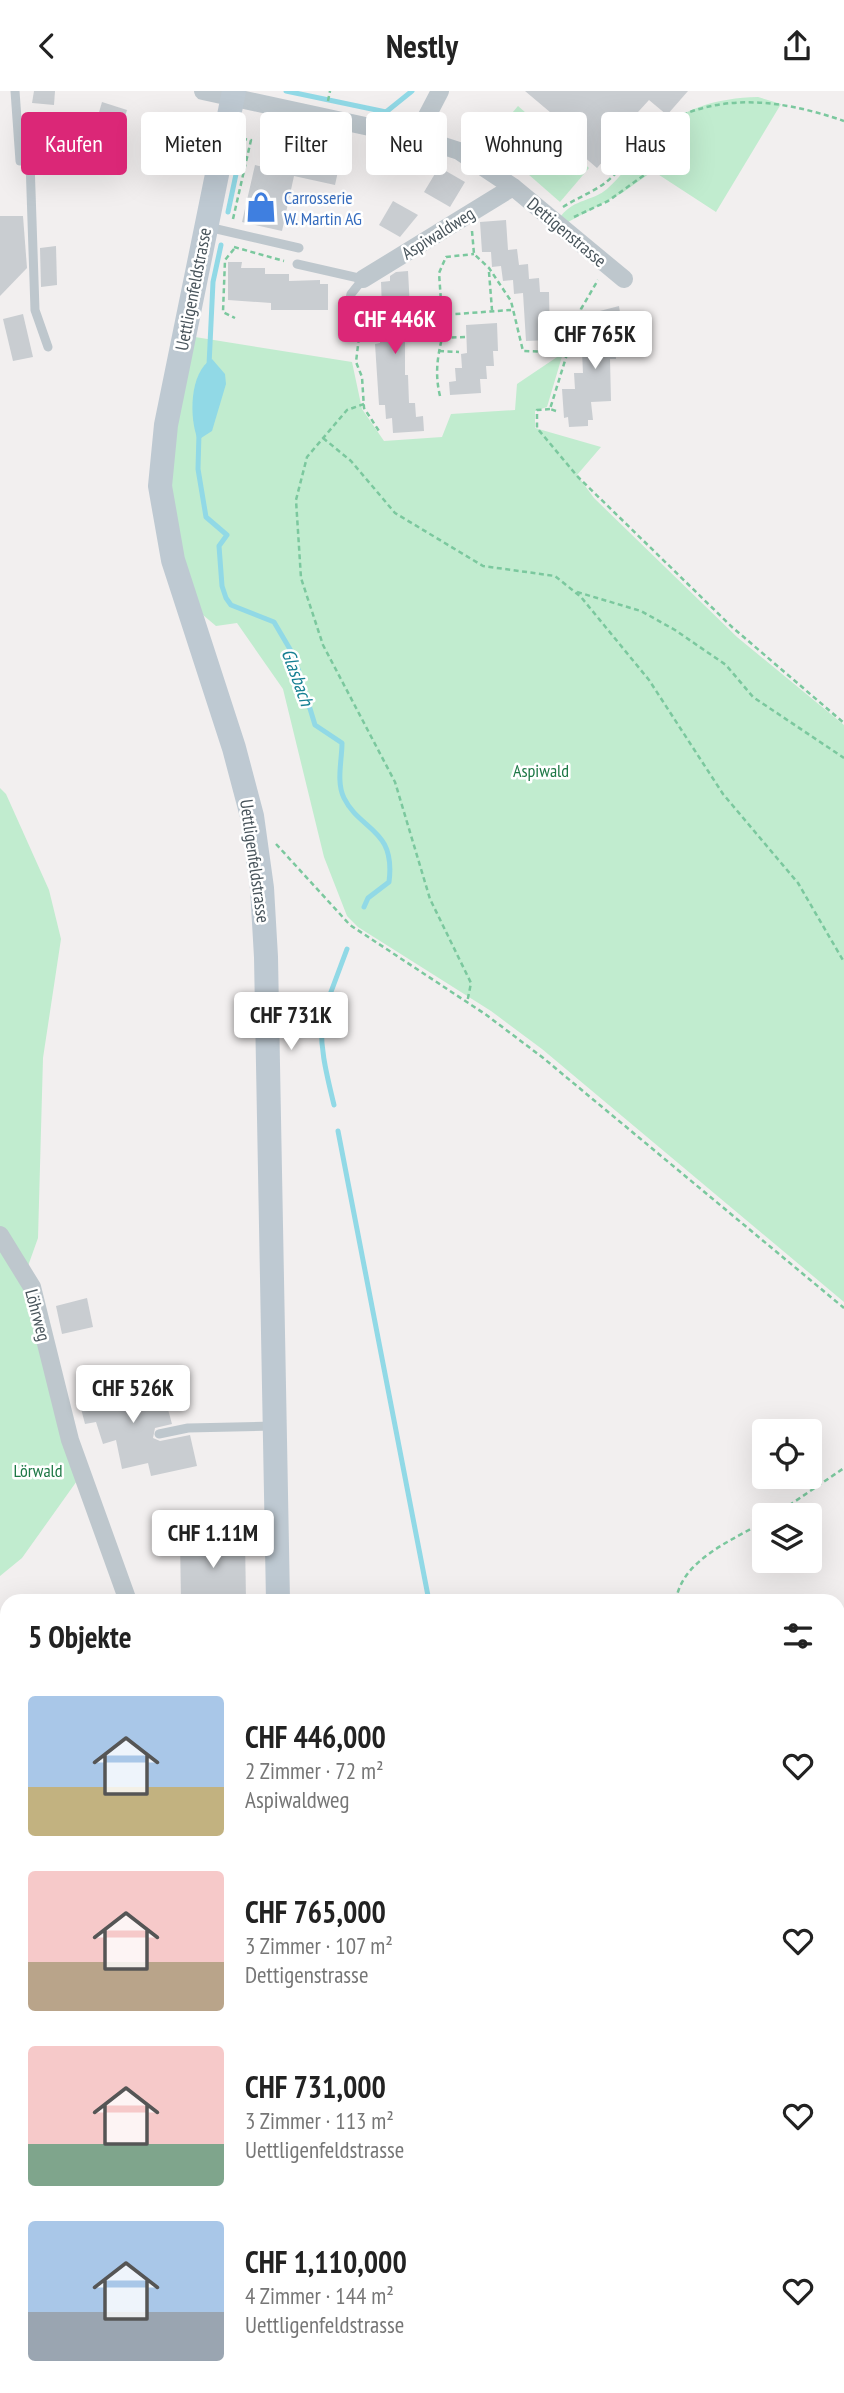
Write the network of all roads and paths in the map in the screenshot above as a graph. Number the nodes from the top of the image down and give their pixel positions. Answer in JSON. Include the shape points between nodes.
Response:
{"nodes":[{"id":1,"x":15,"y":91,"type":"edge"},
{"id":2,"x":203,"y":91,"type":"edge"},
{"id":3,"x":440,"y":91,"type":"edge"},
{"id":4,"x":233,"y":95,"type":"edge"},
{"id":5,"x":772,"y":98,"type":"dead end"},
{"id":6,"x":707,"y":101,"type":"dead end"},
{"id":7,"x":429,"y":112,"type":"edge"},
{"id":8,"x":844,"y":121,"type":"edge"},
{"id":9,"x":366,"y":126,"type":"edge"},
{"id":10,"x":246,"y":139,"type":"edge"},
{"id":11,"x":447,"y":147,"type":"edge"},
{"id":12,"x":246,"y":167,"type":"edge"},
{"id":13,"x":216,"y":175,"type":"edge"},
{"id":14,"x":245,"y":175,"type":"edge"},
{"id":15,"x":644,"y":175,"type":"edge"},
{"id":16,"x":513,"y":187,"type":"junction"},
{"id":17,"x":576,"y":215,"type":"dead end"},
{"id":18,"x":552,"y":220,"type":"junction"},
{"id":19,"x":471,"y":223,"type":"dead end"},
{"id":20,"x":206,"y":227,"type":"junction"},
{"id":21,"x":234,"y":233,"type":"junction"},
{"id":22,"x":299,"y":248,"type":"dead end"},
{"id":23,"x":234,"y":249,"type":"junction"},
{"id":24,"x":474,"y":254,"type":"junction"},
{"id":25,"x":297,"y":264,"type":"joint"},
{"id":26,"x":489,"y":268,"type":"junction"},
{"id":27,"x":617,"y":273,"type":"joint"},
{"id":28,"x":365,"y":278,"type":"junction"},
{"id":29,"x":348,"y":309,"type":"dead end"},
{"id":30,"x":492,"y":310,"type":"junction"},
{"id":31,"x":512,"y":310,"type":"junction"},
{"id":32,"x":442,"y":315,"type":"junction"},
{"id":33,"x":235,"y":318,"type":"dead end"},
{"id":34,"x":465,"y":337,"type":"dead end"},
{"id":35,"x":442,"y":338,"type":"junction"},
{"id":36,"x":48,"y":347,"type":"dead end"},
{"id":37,"x":569,"y":347,"type":"junction"},
{"id":38,"x":439,"y":351,"type":"junction"},
{"id":39,"x":459,"y":352,"type":"dead end"},
{"id":40,"x":440,"y":396,"type":"dead end"},
{"id":41,"x":364,"y":404,"type":"junction"},
{"id":42,"x":550,"y":409,"type":"junction"},
{"id":43,"x":556,"y":411,"type":"dead end"},
{"id":44,"x":379,"y":431,"type":"dead end"},
{"id":45,"x":323,"y":438,"type":"junction"},
{"id":46,"x":574,"y":591,"type":"junction"},
{"id":47,"x":844,"y":723,"type":"edge"},
{"id":48,"x":844,"y":758,"type":"edge"},
{"id":49,"x":252,"y":816,"type":"junction"},
{"id":50,"x":844,"y":962,"type":"edge"},
{"id":51,"x":467,"y":1003,"type":"junction"},
{"id":52,"x":0,"y":1235,"type":"edge"},
{"id":53,"x":844,"y":1308,"type":"edge"},
{"id":54,"x":275,"y":1426,"type":"junction"},
{"id":55,"x":159,"y":1434,"type":"dead end"},
{"id":56,"x":844,"y":1468,"type":"edge"},
{"id":57,"x":793,"y":1503,"type":"edge"},
{"id":58,"x":752,"y":1529,"type":"edge"},
{"id":59,"x":125,"y":1594,"type":"edge"},
{"id":60,"x":278,"y":1594,"type":"edge"},
{"id":61,"x":677,"y":1594,"type":"edge"}],
"edges":[{"from":1,"to":36,"type":"lane","via":[[20,161],[30,161],[35,310]]},
{"from":2,"to":4,"type":"street","name":"Dettigenstrasse"},
{"from":3,"to":7,"type":"street"},
{"from":4,"to":9,"type":"street","name":"Dettigenstrasse"},
{"from":5,"to":8,"type":"path"},
{"from":6,"to":18,"type":"path","via":[[662,122],[612,177],[566,205]]},
{"from":10,"to":12,"type":"path","via":[[251,140]]},
{"from":11,"to":16,"type":"street","name":"Dettigenstrasse"},
{"from":13,"to":20,"type":"main road","name":"Uettligenfeldstrasse"},
{"from":14,"to":21,"type":"path"},
{"from":15,"to":17,"type":"path","via":[[608,201]]},
{"from":16,"to":18,"type":"street","name":"Dettigenstrasse"},
{"from":16,"to":28,"type":"street","name":"Aspiwaldweg"},
{"from":18,"to":27,"type":"street","name":"Dettigenstrasse"},
{"from":19,"to":24,"type":"path"},
{"from":20,"to":21,"type":"lane"},
{"from":20,"to":49,"type":"main road","name":"Uettligenfeldstrasse","via":[[166,425],[160,470],[162,503],[173,560]]},
{"from":21,"to":22,"type":"lane"},
{"from":21,"to":23,"type":"path"},
{"from":23,"to":25,"type":"path"},
{"from":23,"to":33,"type":"path","via":[[225,260],[223,311]]},
{"from":24,"to":26,"type":"path"},
{"from":24,"to":32,"type":"path","via":[[446,257],[439,273]]},
{"from":25,"to":28,"type":"lane"},
{"from":26,"to":30,"type":"path"},
{"from":26,"to":31,"type":"path"},
{"from":27,"to":37,"type":"path","via":[[585,300]]},
{"from":28,"to":29,"type":"lane","via":[[351,294]]},
{"from":28,"to":41,"type":"path","via":[[356,362]]},
{"from":30,"to":31,"type":"path"},
{"from":30,"to":32,"type":"path"},
{"from":31,"to":37,"type":"path","via":[[523,351],[554,352]]},
{"from":32,"to":35,"type":"path"},
{"from":34,"to":35,"type":"path"},
{"from":35,"to":38,"type":"path"},
{"from":37,"to":42,"type":"path"},
{"from":38,"to":39,"type":"path"},
{"from":38,"to":40,"type":"path","via":[[436,379]]},
{"from":41,"to":44,"type":"path"},
{"from":41,"to":45,"type":"path","via":[[347,410]]},
{"from":42,"to":43,"type":"path"},
{"from":42,"to":47,"type":"path","via":[[537,410],[536,423],[556,453],[732,627]]},
{"from":45,"to":46,"type":"path","via":[[351,461],[395,513],[483,566],[555,576]]},
{"from":45,"to":51,"type":"path","via":[[307,457],[296,500],[305,597],[323,645],[395,782],[430,899],[471,983]]},
{"from":46,"to":48,"type":"path","via":[[641,611],[675,630],[726,665],[753,697]]},
{"from":46,"to":50,"type":"path","via":[[649,680],[746,824],[797,883]]},
{"from":49,"to":51,"type":"path","via":[[350,925]]},
{"from":49,"to":54,"type":"main road","name":"Uettligenfeldstrasse","via":[[267,957]]},
{"from":51,"to":53,"type":"path","via":[[542,1057]]},
{"from":52,"to":59,"type":"street","name":"Löhrweg","via":[[32,1287],[70,1440]]},
{"from":54,"to":55,"type":"lane"},
{"from":54,"to":60,"type":"main road","name":"Uettligenfeldstrasse"},
{"from":56,"to":57,"type":"path"},
{"from":58,"to":61,"type":"path","via":[[697,1564]]}]}
